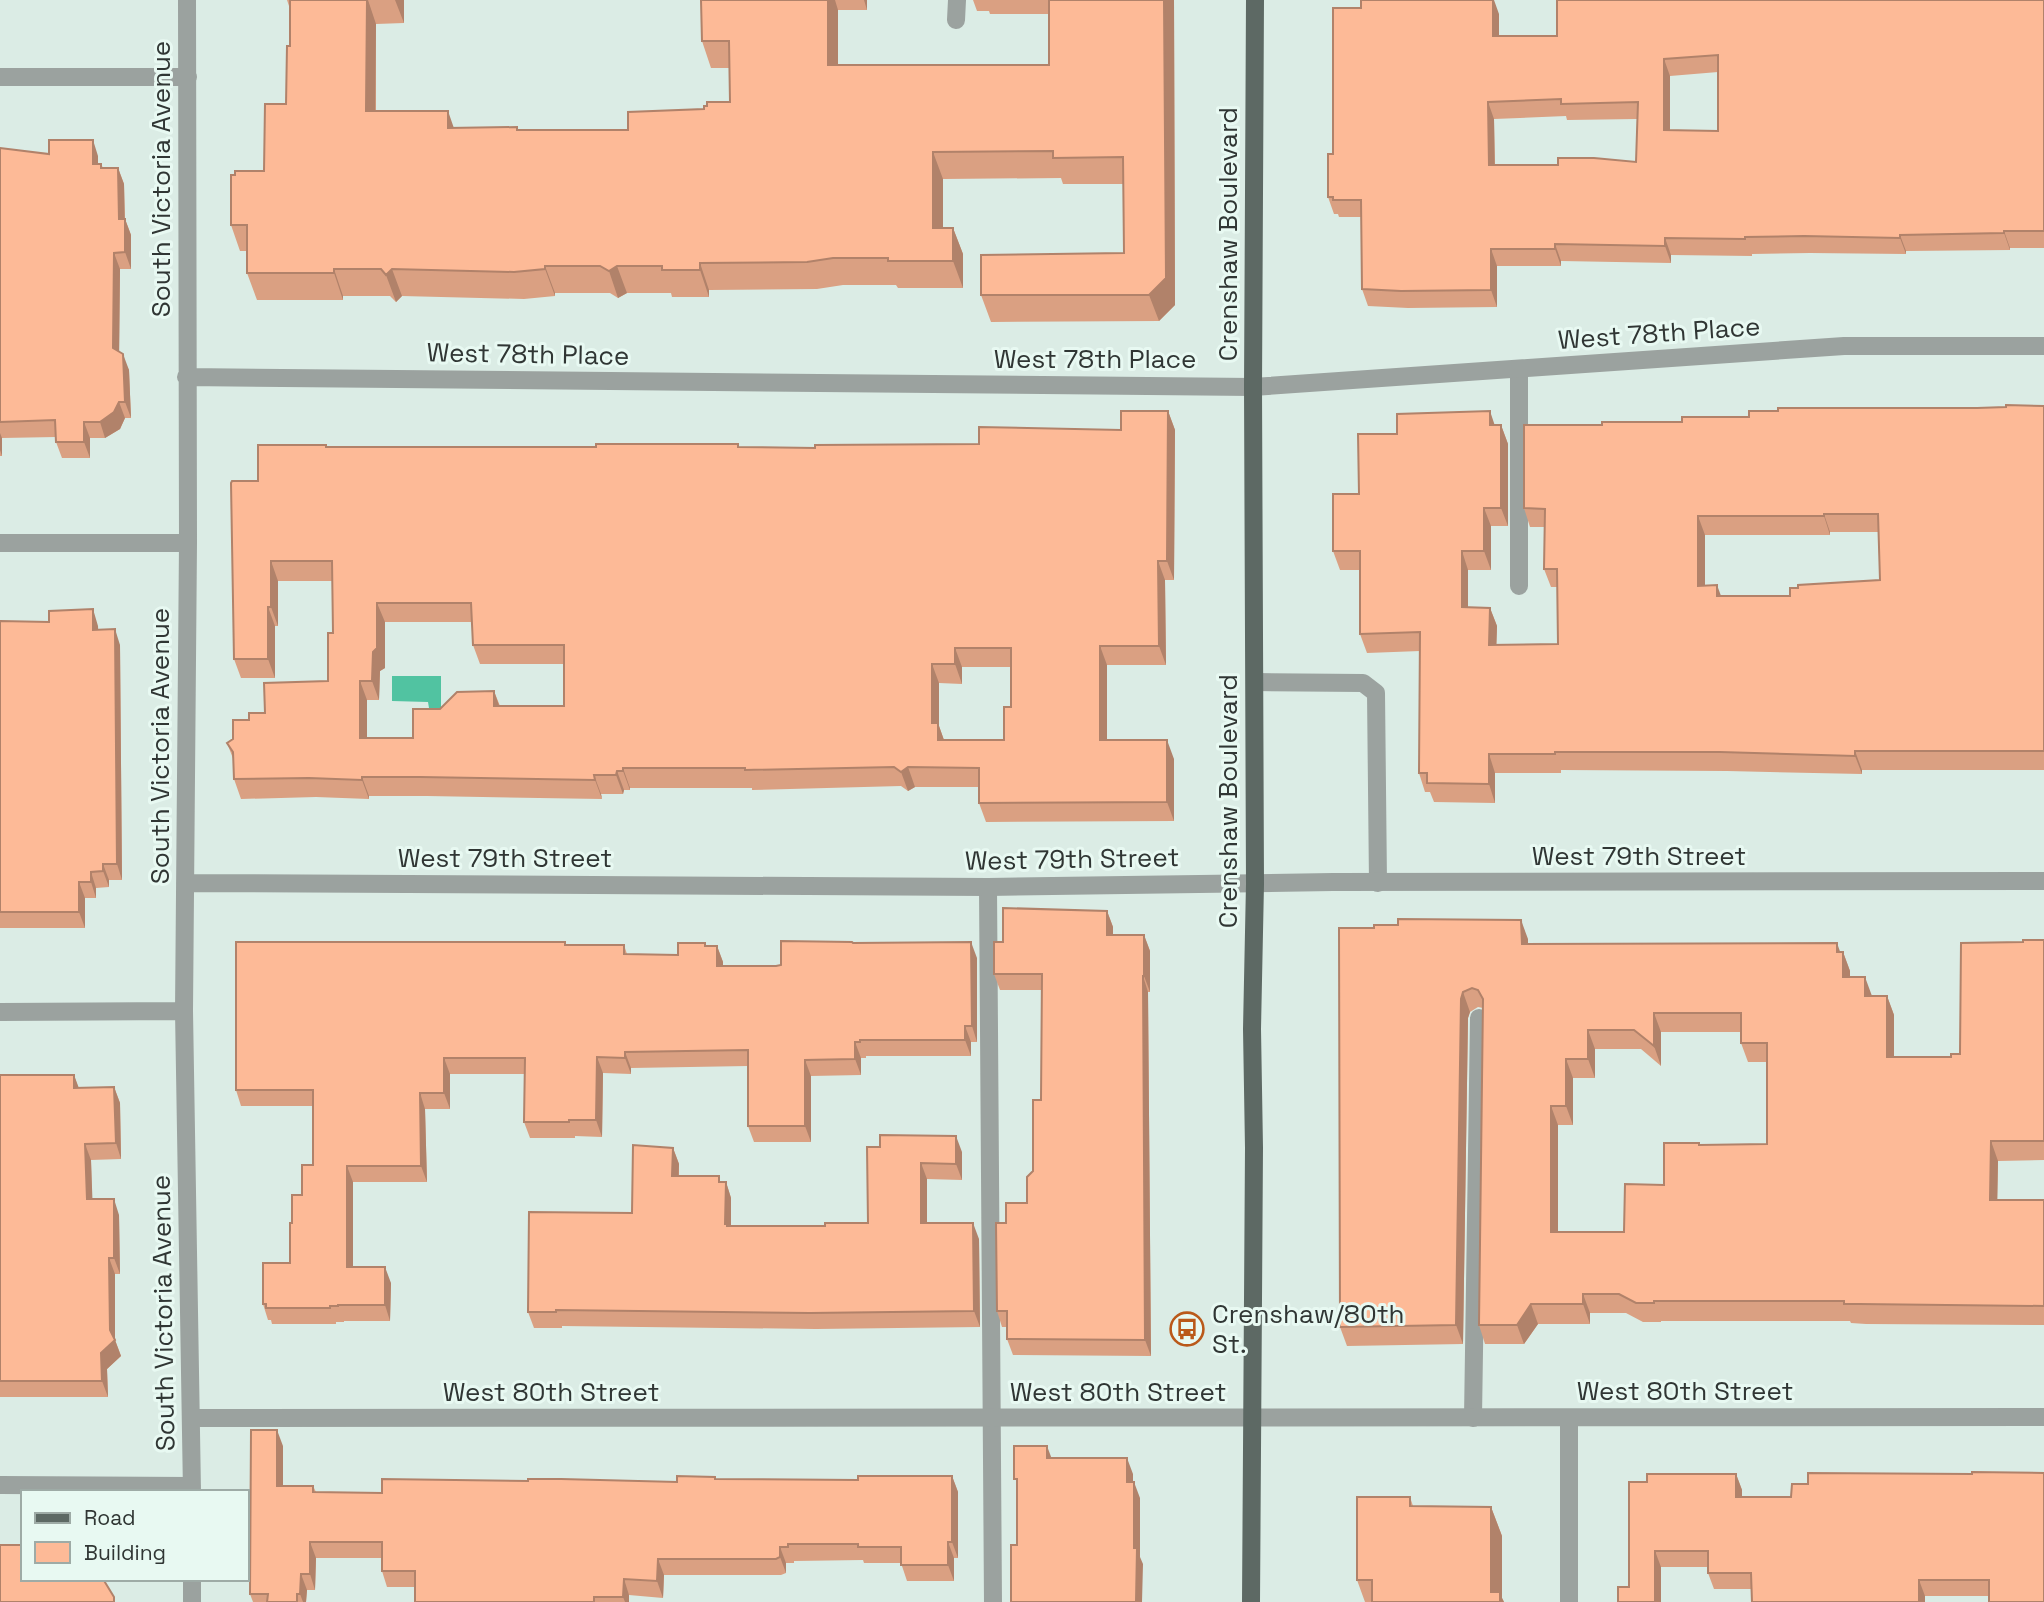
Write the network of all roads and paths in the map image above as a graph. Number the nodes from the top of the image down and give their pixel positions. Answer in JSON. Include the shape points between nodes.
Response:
{"nodes":[{"id":1,"x":187,"y":0,"type":"edge"},
{"id":2,"x":957,"y":0,"type":"edge"},
{"id":3,"x":1255,"y":0,"type":"edge"},
{"id":4,"x":956,"y":20,"type":"dead end"},
{"id":5,"x":0,"y":77,"type":"edge"},
{"id":6,"x":188,"y":77,"type":"junction"},
{"id":7,"x":2044,"y":346,"type":"edge"},
{"id":8,"x":1519,"y":369,"type":"junction"},
{"id":9,"x":186,"y":377,"type":"junction"},
{"id":10,"x":1253,"y":387,"type":"junction"},
{"id":11,"x":188,"y":542,"type":"junction"},
{"id":12,"x":0,"y":543,"type":"edge"},
{"id":13,"x":1519,"y":586,"type":"dead end"},
{"id":14,"x":1256,"y":682,"type":"junction"},
{"id":15,"x":2044,"y":881,"type":"edge"},
{"id":16,"x":185,"y":883,"type":"junction"},
{"id":17,"x":1378,"y":883,"type":"junction"},
{"id":18,"x":1255,"y":884,"type":"junction"},
{"id":19,"x":988,"y":887,"type":"junction"},
{"id":20,"x":184,"y":1011,"type":"junction"},
{"id":21,"x":0,"y":1012,"type":"edge"},
{"id":22,"x":1479,"y":1018,"type":"edge"},
{"id":23,"x":2044,"y":1417,"type":"edge"},
{"id":24,"x":192,"y":1418,"type":"junction"},
{"id":25,"x":1252,"y":1418,"type":"junction"},
{"id":26,"x":1473,"y":1418,"type":"junction"},
{"id":27,"x":1569,"y":1418,"type":"junction"},
{"id":28,"x":992,"y":1419,"type":"junction"},
{"id":29,"x":0,"y":1485,"type":"edge"},
{"id":30,"x":192,"y":1489,"type":"edge"},
{"id":31,"x":192,"y":1581,"type":"edge"},
{"id":32,"x":192,"y":1602,"type":"edge"},
{"id":33,"x":993,"y":1602,"type":"edge"},
{"id":34,"x":1251,"y":1602,"type":"edge"},
{"id":35,"x":1569,"y":1602,"type":"edge"}],
"edges":[{"from":1,"to":6,"type":"street","name":"South Victoria Avenue"},
{"from":2,"to":4,"type":"street"},
{"from":3,"to":10,"type":"main road","name":"Crenshaw Boulevard"},
{"from":5,"to":6,"type":"street"},
{"from":6,"to":9,"type":"street","name":"South Victoria Avenue"},
{"from":7,"to":8,"type":"street","name":"West 78th Place","via":[[1844,346]]},
{"from":8,"to":10,"type":"street","name":"West 78th Place"},
{"from":8,"to":13,"type":"street"},
{"from":9,"to":10,"type":"street","name":"West 78th Place"},
{"from":9,"to":11,"type":"street","name":"South Victoria Avenue"},
{"from":10,"to":14,"type":"main road","name":"Crenshaw Boulevard"},
{"from":11,"to":12,"type":"street"},
{"from":11,"to":16,"type":"street","name":"South Victoria Avenue"},
{"from":14,"to":17,"type":"street","via":[[1363,683],[1376,693]]},
{"from":14,"to":18,"type":"main road","name":"Crenshaw Boulevard"},
{"from":15,"to":17,"type":"street","name":"West 79th Street"},
{"from":16,"to":19,"type":"street","name":"West 79th Street"},
{"from":16,"to":20,"type":"street","name":"South Victoria Avenue"},
{"from":17,"to":18,"type":"street","name":"West 79th Street"},
{"from":18,"to":19,"type":"street","name":"West 79th Street"},
{"from":18,"to":25,"type":"main road","name":"Crenshaw Boulevard"},
{"from":19,"to":28,"type":"street"},
{"from":20,"to":21,"type":"street"},
{"from":20,"to":24,"type":"street","name":"South Victoria Avenue"},
{"from":22,"to":26,"type":"street"},
{"from":23,"to":27,"type":"street","name":"West 80th Street"},
{"from":24,"to":28,"type":"street","name":"West 80th Street"},
{"from":24,"to":30,"type":"street","name":"South Victoria Avenue"},
{"from":25,"to":26,"type":"street","name":"West 80th Street"},
{"from":25,"to":28,"type":"street","name":"West 80th Street"},
{"from":25,"to":34,"type":"main road","name":"Crenshaw Boulevard"},
{"from":26,"to":27,"type":"street","name":"West 80th Street"},
{"from":27,"to":35,"type":"street"},
{"from":28,"to":33,"type":"street"},
{"from":29,"to":30,"type":"street"},
{"from":31,"to":32,"type":"street"}]}
